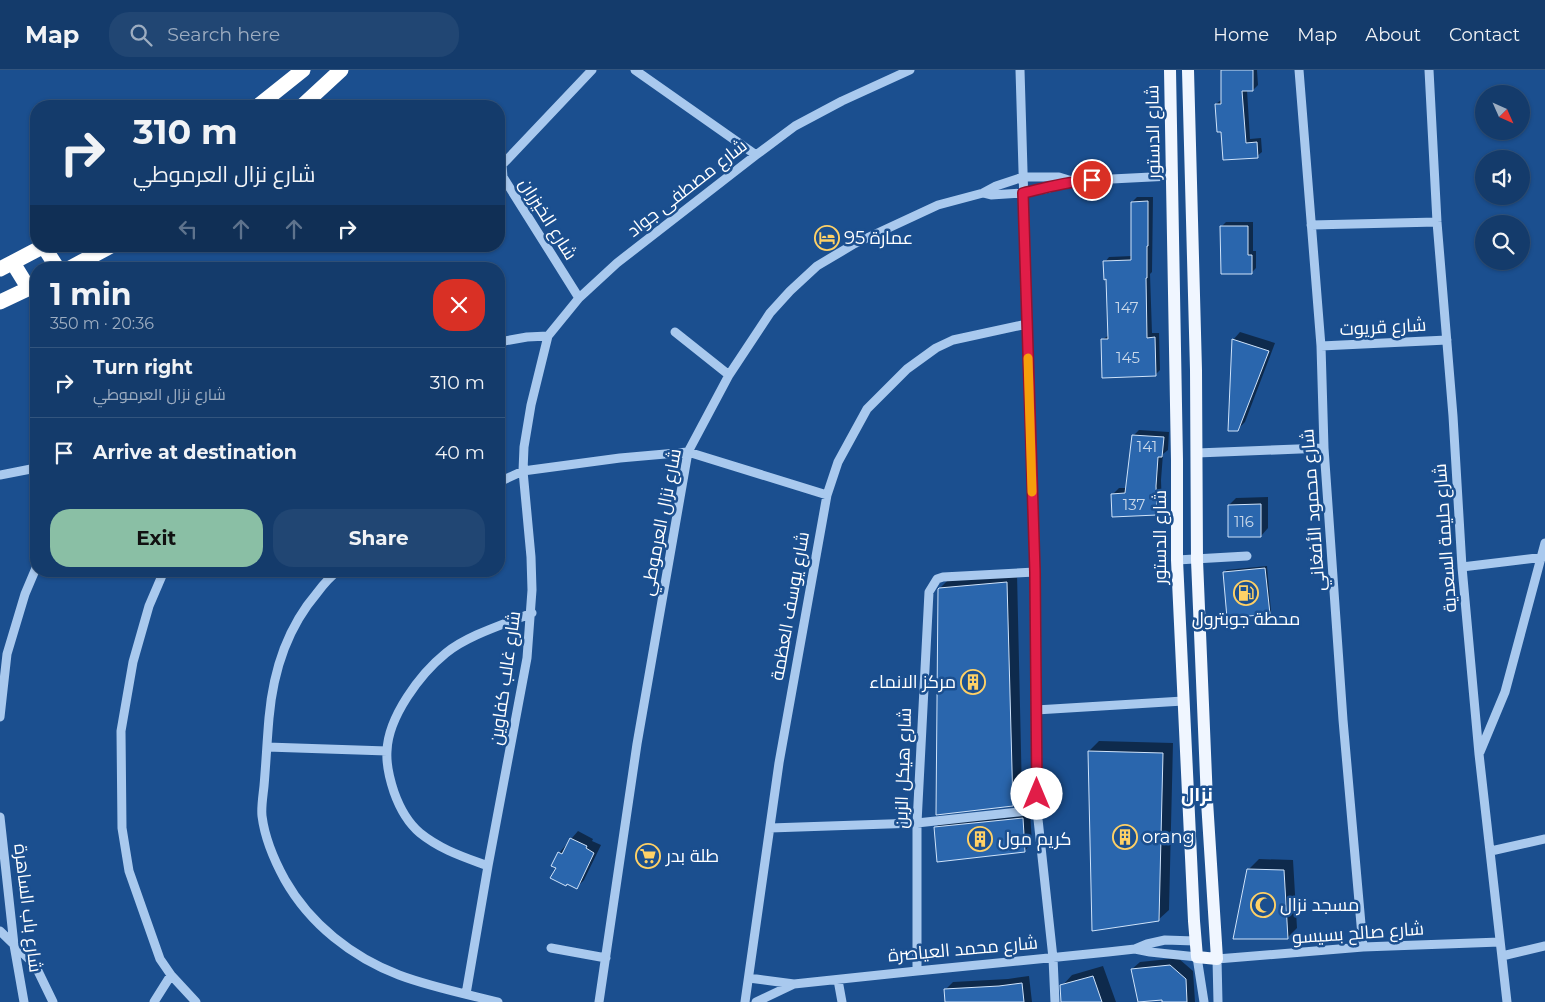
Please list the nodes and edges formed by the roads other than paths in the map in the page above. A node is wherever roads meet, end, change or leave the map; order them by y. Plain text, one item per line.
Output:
1 (303, 70) edge
2 (341, 70) edge
3 (592, 70) edge
4 (635, 70) edge
5 (910, 70) edge
6 (1020, 70) edge
7 (1170, 70) edge
8 (1188, 70) edge
9 (1299, 70) edge
10 (1429, 70) edge
11 (649, 74) edge
12 (266, 100) edge
13 (308, 100) edge
14 (756, 154) junction
15 (505, 162) edge
16 (1171, 176) junction
17 (1023, 177) junction
18 (505, 180) edge
19 (1072, 181) junction
20 (983, 193) junction
21 (1023, 193) junction
22 (1437, 222) junction
23 (1311, 225) junction
24 (33, 252) edge
25 (100, 252) edge
26 (81, 262) edge
27 (7, 266) edge
28 (30, 285) edge
29 (30, 288) edge
30 (579, 298) junction
31 (0, 302) edge
32 (1027, 324) junction
33 (675, 332) dead end
34 (548, 336) junction
35 (1447, 340) junction
36 (505, 341) edge
37 (1321, 346) junction
38 (729, 375) junction
39 (1324, 448) junction
40 (688, 452) junction
41 (1196, 453) junction
42 (30, 469) edge
43 (523, 471) junction
44 (0, 475) edge
45 (505, 479) edge
46 (827, 495) junction
47 (1545, 543) edge
48 (1247, 556) dead end
49 (1543, 558) edge
50 (1177, 560) junction
51 (1197, 560) junction
52 (1462, 567) junction
53 (1035, 572) junction
54 (32, 577) edge
55 (161, 577) edge
56 (330, 577) edge
57 (532, 613) junction
58 (1183, 701) junction
59 (1036, 710) junction
60 (0, 717) edge
61 (267, 747) junction
62 (387, 751) junction
63 (1479, 754) junction
64 (1037, 810) junction
65 (0, 817) edge
66 (917, 823) junction
67 (770, 828) junction
68 (1545, 839) edge
69 (1491, 851) junction
70 (488, 866) junction
71 (0, 932) edge
72 (1195, 941) junction
73 (1500, 942) junction
74 (1216, 943) junction
75 (14, 945) junction
76 (1545, 946) edge
77 (1363, 947) junction
78 (551, 948) dead end
79 (1135, 949) junction
80 (1502, 956) junction
81 (1197, 957) junction
82 (606, 958) junction
83 (1053, 958) junction
84 (1218, 959) junction
85 (916, 970) junction
86 (171, 975) junction
87 (749, 978) junction
88 (838, 980) junction
89 (794, 984) junction
90 (466, 994) junction
91 (24, 1002) edge
92 (53, 1002) edge
93 (154, 1002) edge
94 (196, 1002) edge
95 (498, 1002) edge
96 (599, 1002) edge
97 (745, 1002) edge
98 (756, 1002) edge
99 (842, 1002) edge
100 (1055, 1002) edge
101 (1204, 1002) edge
102 (1218, 1002) edge
103 (1507, 1002) edge

1 - 12 highway
2 - 13 highway
3 - 15 street, شارع الخيزران
4 - 11 street
5 - 14 street, شارع مصطفى جواد
6 - 17 street
7 - 16 main road, شارع الدستور
8 - 41 main road, شارع الدستور
9 - 23 street, شارع محمود الأفغاني
10 - 22 street, شارع حليمة السعدية
11 - 14 street
14 - 30 street, شارع مصطفى جواد
16 - 19 street, شارع نزال العرموطي
16 - 50 main road, شارع الدستور
17 - 19 street, شارع نزال العرموطي
17 - 20 street, شارع نزال العرموطي
17 - 21 street
18 - 30 street, شارع الخيزران
19 - 21 street, شارع نزال العرموطي
20 - 21 street, شارع نزال العرموطي
20 - 38 street, شارع نزال العرموطي
21 - 32 street
22 - 23 street
22 - 35 street, شارع حليمة السعدية
23 - 37 street, شارع محمود الأفغاني
24 - 27 highway
25 - 26 highway
27 - 28 highway
29 - 31 highway
30 - 34 street, شارع مصطفى جواد
32 - 46 street, شارع يوسف العظمة
32 - 53 street
33 - 38 street
34 - 36 street
34 - 43 street, شارع غالب كفاوين
35 - 37 street, شارع قريوت
35 - 52 street, شارع حليمة السعدية
37 - 39 street, شارع محمود الأفغاني
38 - 40 street, شارع نزال العرموطي
39 - 41 street
39 - 77 street, شارع محمود الأفغاني
40 - 43 street
40 - 46 street
40 - 82 street, شارع نزال العرموطي
41 - 51 main road, شارع الدستور
42 - 44 street
43 - 45 street
43 - 57 street, شارع غالب كفاوين
46 - 67 street, شارع يوسف العظمة
47 - 49 street
48 - 51 street
49 - 52 street
49 - 63 street
50 - 51 street
50 - 58 main road, شارع الدستور
51 - 74 main road, شارع الدستور
52 - 63 street, شارع حليمة السعدية
53 - 59 street
53 - 66 street, شارع هيكل الزبن
54 - 60 street
55 - 86 street
56 - 61 street
57 - 62 street
57 - 70 street, شارع غالب كفاوين
58 - 59 street
58 - 72 main road, شارع الدستور
59 - 64 street
61 - 62 street
61 - 90 street
62 - 70 street
63 - 69 street, شارع حليمة السعدية
64 - 66 street
64 - 83 street
65 - 75 street, شارع باب الساهرة
66 - 67 street
66 - 85 street, شارع هيكل الزبن
67 - 87 street, شارع يوسف العظمة
68 - 69 street
69 - 73 street, شارع حليمة السعدية
70 - 90 street, شارع غالب كفاوين
71 - 75 street
72 - 74 main road, شارع محمد العياصرة
72 - 79 street, شارع محمد العياصرة
72 - 81 main road, شارع الدستور
73 - 77 street, شارع صالح بسيسو
73 - 80 street, شارع حليمة السعدية
74 - 84 main road, شارع الدستور
75 - 91 street, شارع باب الساهرة
75 - 92 street
76 - 80 street
77 - 84 street, شارع صالح بسيسو
78 - 82 street
79 - 81 street, شارع محمد العياصرة
79 - 83 street, شارع محمد العياصرة
80 - 103 street, شارع حليمة السعدية
81 - 84 main road, شارع محمد العياصرة
81 - 101 street, شارع الدستور
82 - 96 street, شارع نزال العرموطي
83 - 85 street, شارع محمد العياصرة
83 - 100 street
84 - 102 street, شارع الدستور
85 - 88 street, شارع محمد العياصرة
86 - 93 street
86 - 94 street
87 - 89 street, شارع محمد العياصرة
87 - 97 street, شارع يوسف العظمة
88 - 89 street, شارع محمد العياصرة
88 - 99 street
89 - 98 street, شارع محمد العياصرة
90 - 95 street

